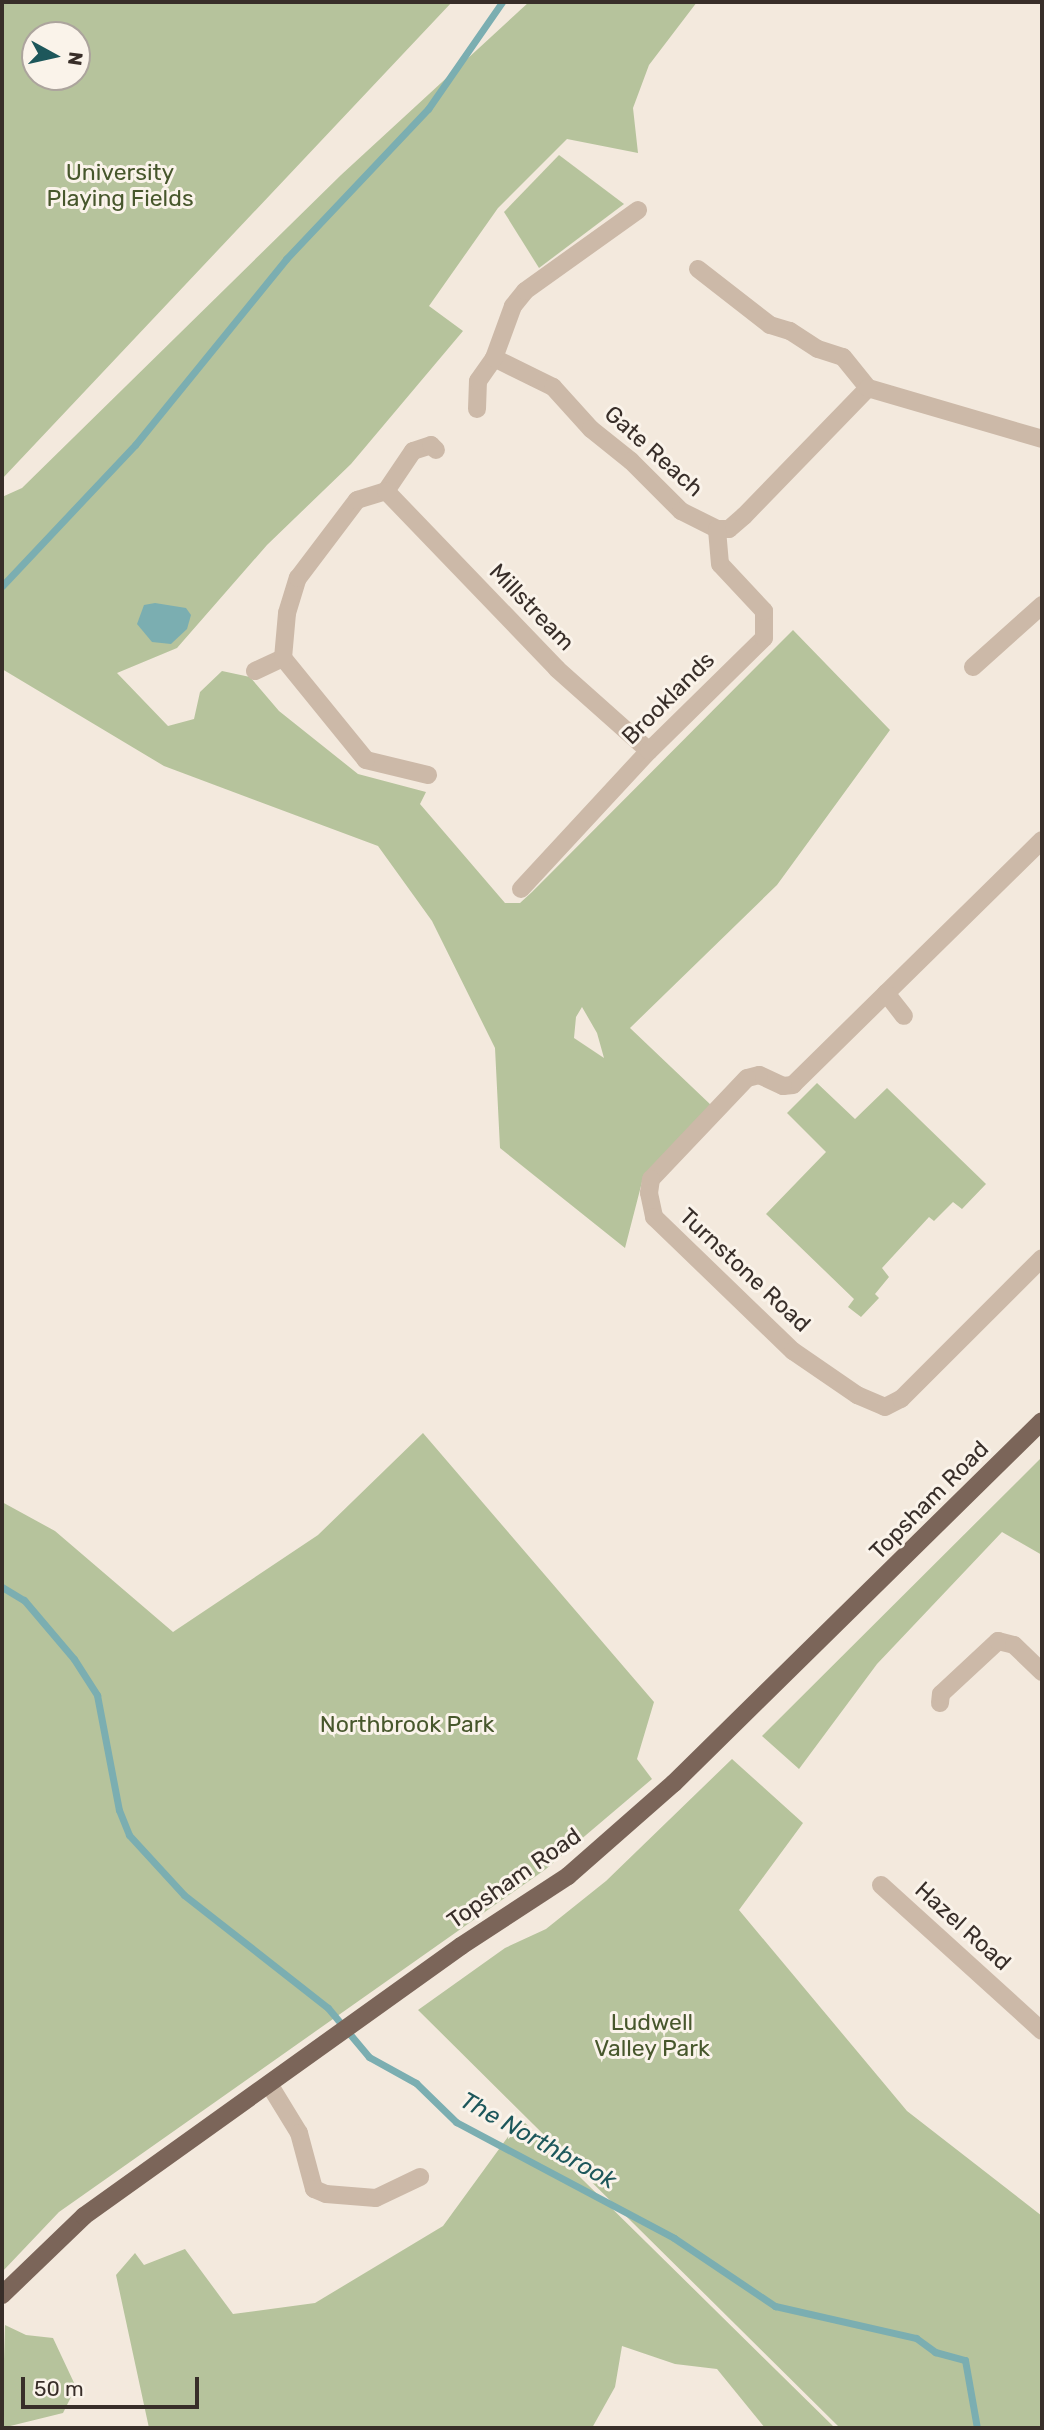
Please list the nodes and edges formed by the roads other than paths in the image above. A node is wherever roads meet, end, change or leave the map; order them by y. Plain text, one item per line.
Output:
1 (638, 210) dead end
2 (698, 269) dead end
3 (494, 358) junction
4 (868, 388) junction
5 (477, 409) dead end
6 (1042, 439) edge
7 (436, 450) dead end
8 (386, 491) junction
9 (717, 529) junction
10 (1042, 605) edge
11 (283, 658) junction
12 (973, 667) dead end
13 (255, 671) dead end
14 (649, 751) junction
15 (428, 775) dead end
16 (1042, 840) edge
17 (521, 889) dead end
18 (886, 993) junction
19 (904, 1016) dead end
20 (1042, 1258) edge
21 (1042, 1421) edge
22 (1042, 1672) edge
23 (940, 1703) dead end
24 (881, 1885) dead end
25 (1042, 2031) edge
26 (270, 2084) junction
27 (420, 2177) dead end
28 (2, 2295) edge

1 - 3 street
2 - 4 street
3 - 5 street
3 - 9 street, Gate Reach
4 - 6 street
4 - 9 street
7 - 8 street
8 - 11 street
8 - 14 street, Millstream
9 - 14 street, Brooklands
10 - 12 street
11 - 13 street
11 - 15 street
14 - 17 street, Brooklands
16 - 18 street, Turnstone Road
18 - 19 street
18 - 20 street, Turnstone Road
21 - 26 main road, Topsham Road
22 - 23 street
24 - 25 street, Hazel Road
26 - 27 street
26 - 28 main road, Topsham Road

